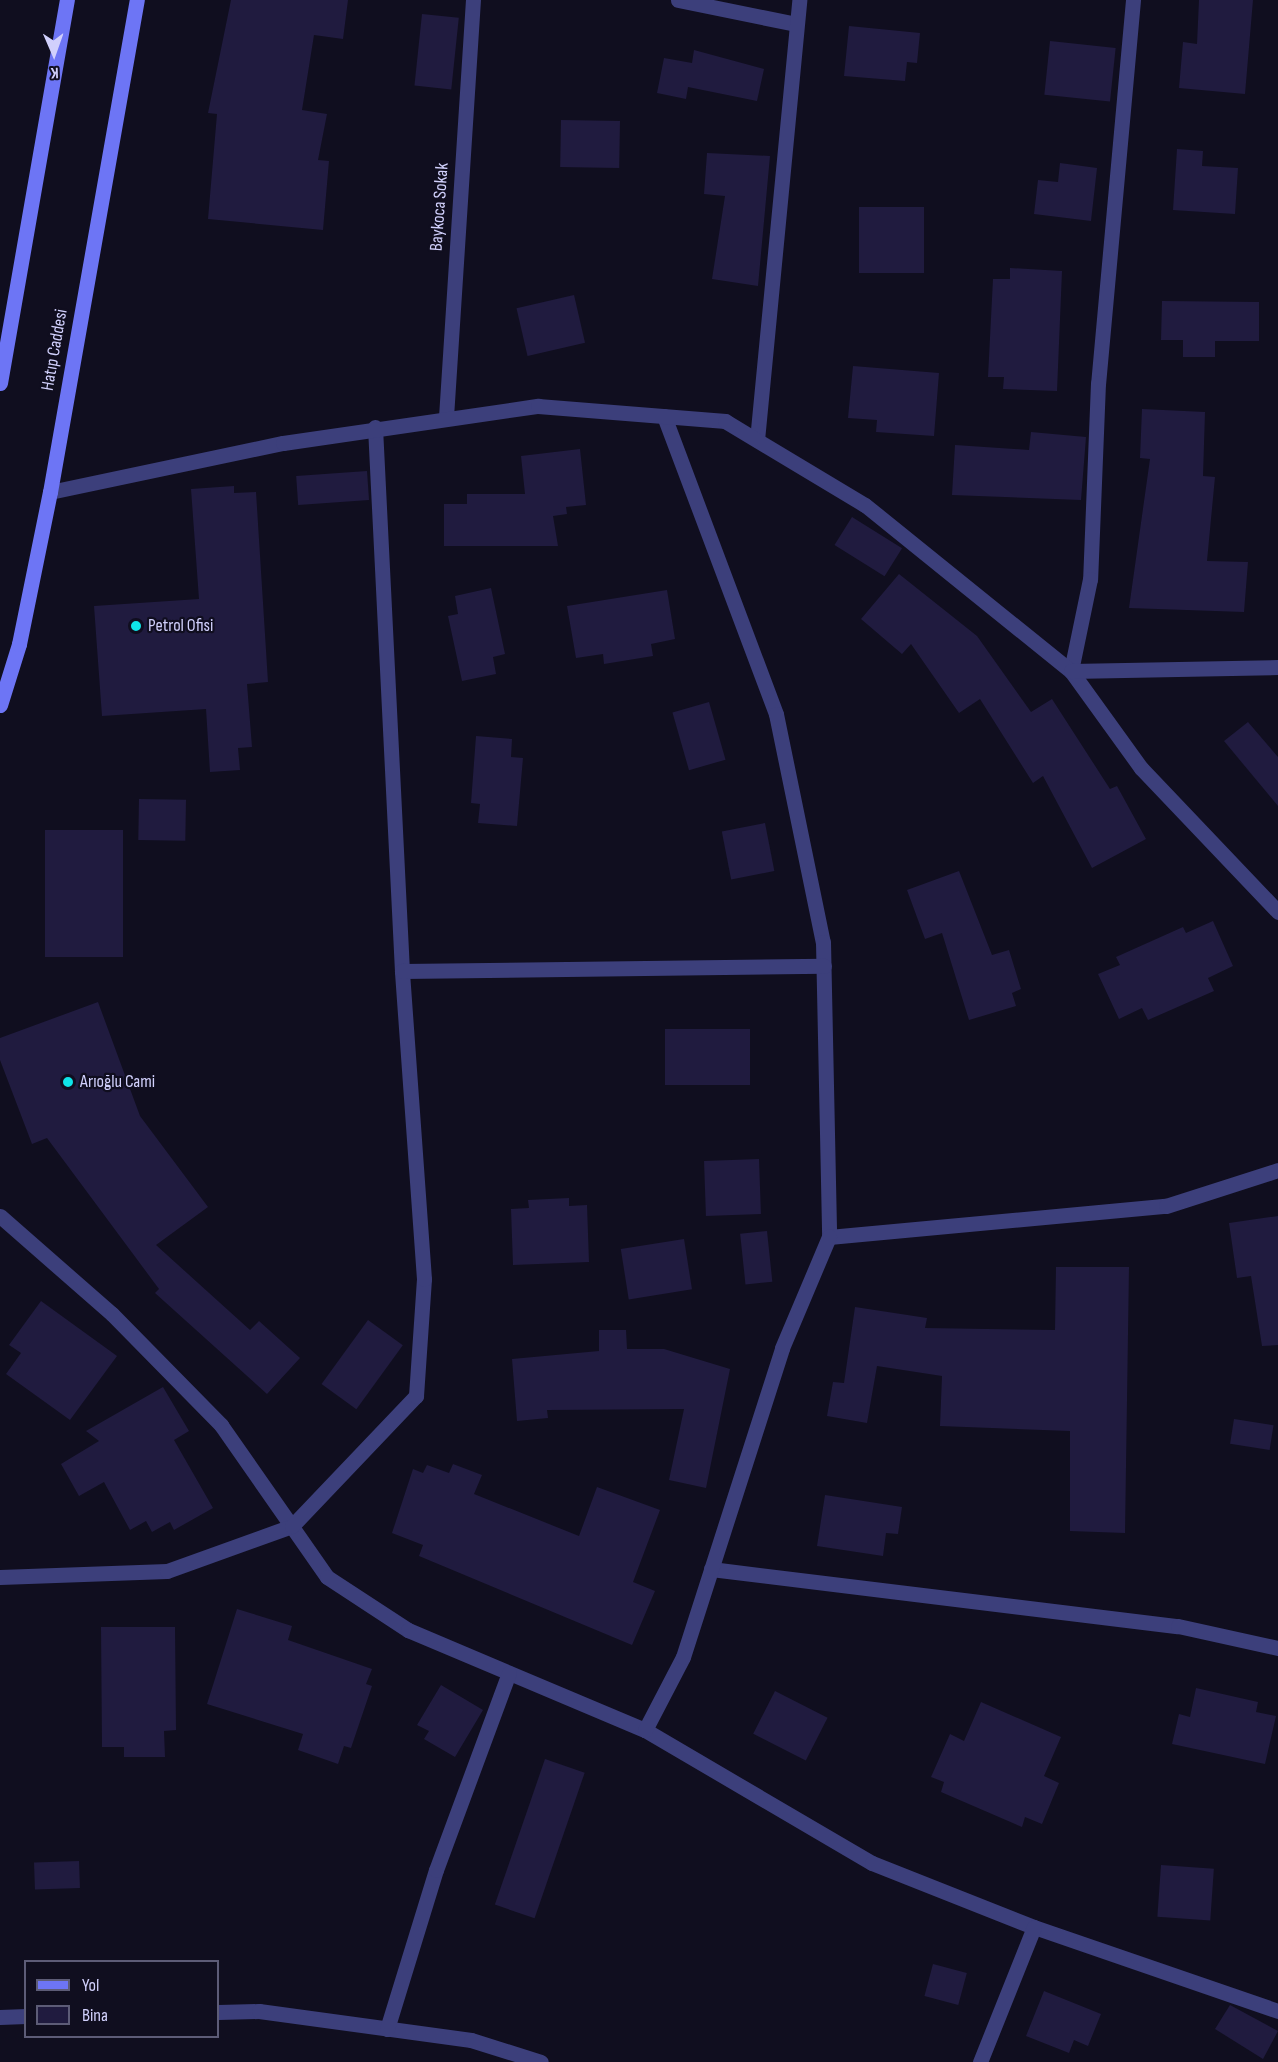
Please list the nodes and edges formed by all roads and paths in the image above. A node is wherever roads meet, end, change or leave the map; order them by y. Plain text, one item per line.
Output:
1 (67, 0) edge
2 (137, 0) edge
3 (473, 0) edge
4 (678, 0) edge
5 (799, 0) edge
6 (1133, 0) edge
7 (796, 24) junction
8 (0, 383) edge
9 (664, 416) junction
10 (446, 417) junction
11 (375, 428) junction
12 (757, 440) junction
13 (50, 492) junction
14 (1278, 667) edge
15 (1071, 671) junction
16 (0, 705) edge
17 (1278, 912) edge
18 (824, 966) junction
19 (402, 971) junction
20 (1278, 1170) edge
21 (0, 1216) edge
22 (829, 1237) junction
23 (292, 1526) junction
24 (711, 1569) junction
25 (0, 1577) edge
26 (1278, 1648) edge
27 (508, 1673) junction
28 (645, 1730) junction
29 (1034, 1927) junction
30 (1278, 2011) edge
31 (219, 2012) edge
32 (24, 2016) edge
33 (0, 2017) edge
34 (387, 2029) junction
35 (541, 2062) edge
36 (980, 2062) edge

1 - 8 main road
2 - 13 main road, Hatıp Caddesi
3 - 10 street, Baykoca Sokak
4 - 7 street
5 - 7 street
6 - 15 street
7 - 12 street
9 - 10 street
9 - 12 street
9 - 18 street
10 - 11 street
11 - 13 street
11 - 19 street
12 - 15 street
13 - 16 main road, Hatıp Caddesi
14 - 15 street
15 - 17 street
18 - 19 street
18 - 22 street
19 - 23 street
20 - 22 street
21 - 23 street
22 - 24 street
23 - 25 street
23 - 27 street
24 - 26 street
24 - 28 street
27 - 28 street
27 - 34 street
28 - 29 street
29 - 30 street
29 - 36 street
31 - 34 street
32 - 33 street
34 - 35 street

